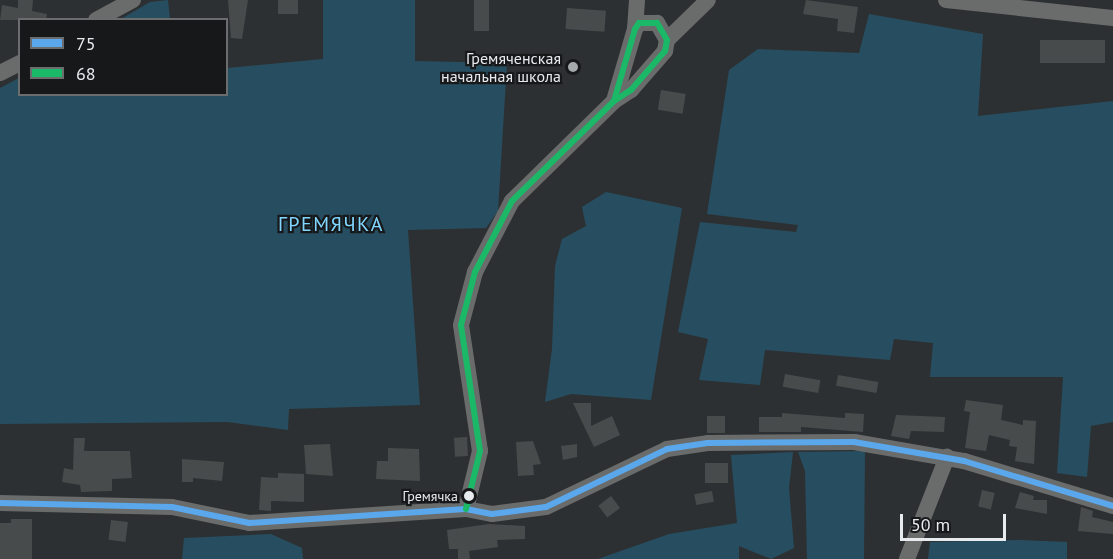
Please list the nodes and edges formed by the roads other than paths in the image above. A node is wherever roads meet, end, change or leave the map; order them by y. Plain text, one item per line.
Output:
1 (134, 0) edge
2 (637, 0) edge
3 (708, 0) edge
4 (946, 0) edge
5 (100, 18) edge
6 (1113, 18) edge
7 (634, 29) junction
8 (667, 40) junction
9 (18, 64) edge
10 (0, 73) edge
11 (614, 101) junction
12 (947, 458) junction
13 (0, 503) edge
14 (1113, 506) edge
15 (466, 509) junction
16 (907, 559) edge

1 - 5 street
2 - 7 street
3 - 8 street
4 - 6 street
7 - 8 street
7 - 11 street
8 - 11 street
9 - 10 street
11 - 15 street
12 - 14 street
12 - 15 street
12 - 16 street
13 - 15 street

